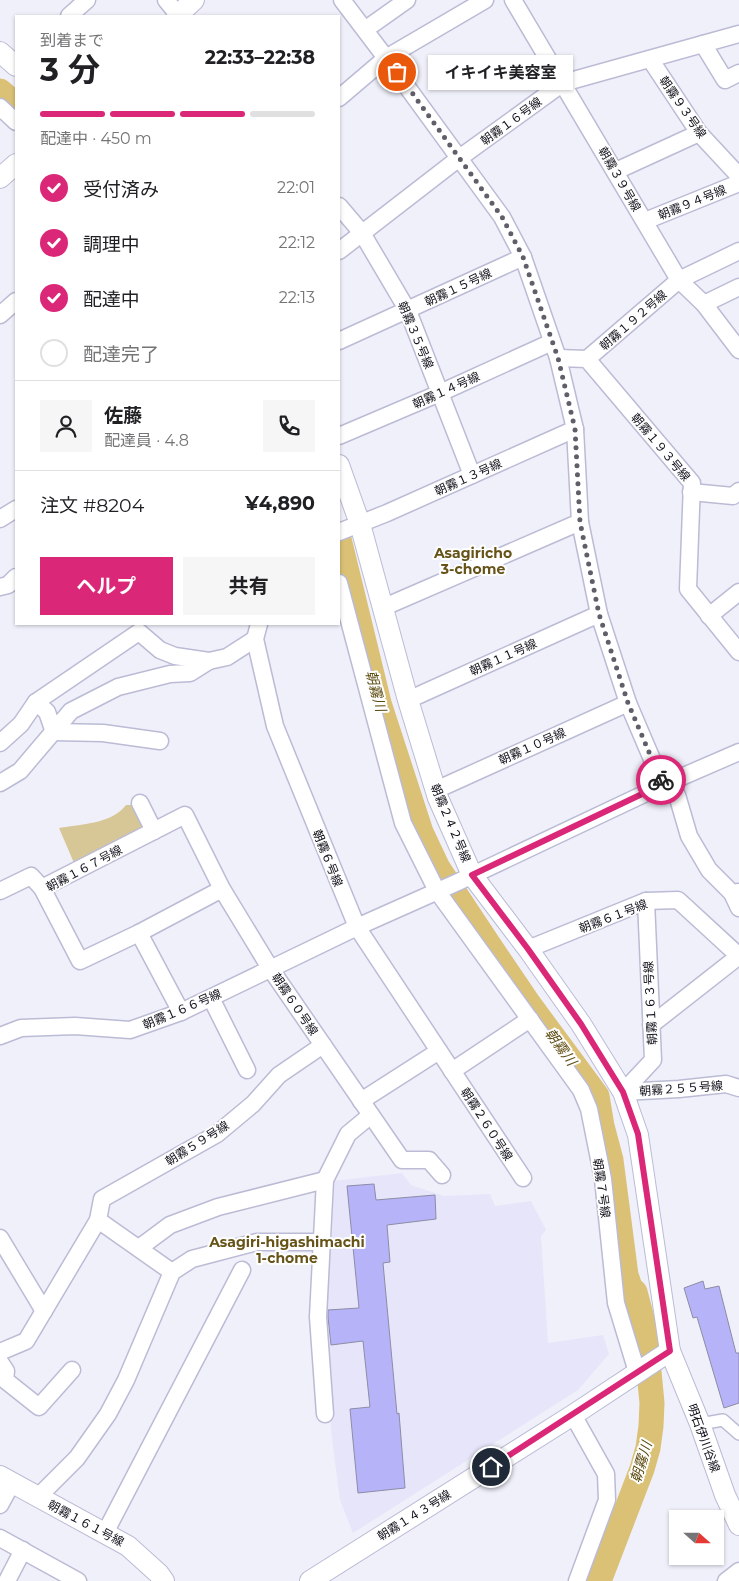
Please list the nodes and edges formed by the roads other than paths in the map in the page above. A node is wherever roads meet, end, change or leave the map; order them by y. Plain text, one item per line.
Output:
1 (87, 0) edge
2 (194, 0) edge
3 (342, 0) edge
4 (407, 0) edge
5 (485, 0) edge
6 (513, 0) edge
7 (175, 12) edge
8 (70, 15) edge
9 (366, 29) junction
10 (739, 34) edge
11 (703, 44) junction
12 (0, 52) edge
13 (386, 58) junction
14 (650, 59) junction
15 (15, 65) edge
16 (739, 73) edge
17 (563, 83) junction
18 (340, 97) edge
19 (0, 107) edge
20 (15, 121) edge
21 (699, 133) junction
22 (458, 159) junction
23 (15, 165) edge
24 (616, 171) junction
25 (739, 176) edge
26 (0, 178) edge
27 (340, 207) edge
28 (645, 221) junction
29 (362, 233) junction
30 (340, 250) edge
31 (739, 251) edge
32 (523, 257) junction
33 (679, 280) junction
34 (739, 287) edge
35 (15, 302) edge
36 (704, 304) junction
37 (408, 311) junction
38 (0, 316) edge
39 (735, 329) edge
40 (340, 341) edge
41 (552, 342) junction
42 (739, 350) edge
43 (558, 358) junction
44 (587, 359) junction
45 (440, 392) junction
46 (575, 429) junction
47 (340, 436) edge
48 (340, 472) edge
49 (472, 475) junction
50 (739, 491) edge
51 (692, 492) junction
52 (15, 510) edge
53 (0, 519) edge
54 (580, 522) junction
55 (348, 528) edge
56 (15, 578) edge
57 (0, 587) edge
58 (340, 587) edge
59 (739, 592) edge
60 (382, 608) junction
61 (599, 614) junction
62 (710, 616) junction
63 (257, 631) edge
64 (739, 652) edge
65 (209, 661) junction
66 (408, 700) junction
67 (36, 702) junction
68 (628, 703) junction
69 (54, 732) junction
70 (160, 741) dead end
71 (0, 743) edge
72 (739, 752) edge
73 (0, 783) edge
74 (663, 784) junction
75 (436, 790) junction
76 (140, 803) dead end
77 (154, 831) junction
78 (465, 878) junction
79 (42, 888) junction
80 (222, 889) junction
81 (439, 890) junction
82 (0, 891) edge
83 (737, 898) edge
84 (646, 901) junction
85 (357, 926) junction
86 (139, 933) junction
87 (528, 949) junction
88 (739, 956) edge
89 (270, 968) junction
90 (211, 998) junction
91 (181, 1012) junction
92 (530, 1019) junction
93 (652, 1025) junction
94 (0, 1036) edge
95 (323, 1045) junction
96 (439, 1052) junction
97 (247, 1070) dead end
98 (452, 1071) junction
99 (739, 1088) edge
100 (623, 1092) junction
101 (361, 1101) junction
102 (371, 1115) junction
103 (442, 1175) dead end
104 (523, 1178) dead end
105 (325, 1180) junction
106 (98, 1220) junction
107 (0, 1238) edge
108 (322, 1242) junction
109 (139, 1248) junction
110 (242, 1270) dead end
111 (172, 1272) junction
112 (44, 1311) junction
113 (670, 1351) junction
114 (0, 1352) edge
115 (0, 1362) edge
116 (72, 1370) dead end
117 (640, 1371) junction
118 (325, 1414) dead end
119 (573, 1415) junction
120 (700, 1424) junction
121 (739, 1434) edge
122 (6, 1479) edge
123 (38, 1497) junction
124 (0, 1505) edge
125 (739, 1525) edge
126 (105, 1533) junction
127 (0, 1538) edge
128 (23, 1550) junction
129 (739, 1571) edge
130 (7, 1581) edge
131 (78, 1581) edge
132 (164, 1581) edge
133 (310, 1581) edge
134 (577, 1581) edge
135 (726, 1581) edge

1 - 8 street
2 - 7 street
3 - 9 street
4 - 9 street
5 - 13 street
6 - 17 street, 朝霧３９号線
9 - 13 street
10 - 11 street, 朝霧１６号線
11 - 14 street, 朝霧１６号線
11 - 16 street
12 - 15 street
13 - 18 street
13 - 22 street
14 - 17 street, 朝霧１６号線
14 - 21 street, 朝霧９３号線
17 - 22 street, 朝霧１６号線
17 - 24 street, 朝霧３９号線
19 - 20 street
21 - 24 street
21 - 25 street, 朝霧９３号線
22 - 29 street, 朝霧１６号線
22 - 32 street
23 - 26 street
24 - 28 street, 朝霧３９号線
25 - 28 street, 朝霧９４号線
27 - 29 street, 朝霧３５号線
28 - 33 street, 朝霧３９号線
29 - 30 street, 朝霧１６号線
29 - 37 street, 朝霧３５号線
31 - 33 street, 朝霧１９２号線
32 - 37 street, 朝霧１５号線
32 - 41 street
33 - 36 street, 朝霧３９号線
33 - 44 street, 朝霧１９２号線
34 - 36 street
35 - 38 street
36 - 39 street, 朝霧３９号線
37 - 40 street, 朝霧１５号線
37 - 45 street, 朝霧３５号線
39 - 42 street, 朝霧３９号線
41 - 43 street
41 - 45 street, 朝霧１４号線
43 - 44 street
43 - 46 street
44 - 51 street, 朝霧１９３号線
45 - 47 street, 朝霧１４号線
45 - 49 street, 朝霧３５号線
46 - 49 street, 朝霧１３号線
46 - 54 street
48 - 55 street, 朝霧２４２号線
49 - 55 street, 朝霧１３号線
50 - 51 street
51 - 62 street, 朝霧１９３号線
52 - 53 street
54 - 60 street
54 - 61 street
55 - 60 street, 朝霧２４２号線
56 - 57 street
58 - 81 street, 朝霧７号線
59 - 62 street
60 - 66 street, 朝霧２４２号線
61 - 66 street, 朝霧１１号線
61 - 68 street
62 - 64 street, 朝霧１９３号線
63 - 65 street
63 - 85 street, 朝霧６号線
65 - 67 street
65 - 69 street
66 - 75 street, 朝霧２４２号線
67 - 69 street
67 - 71 street
68 - 74 street
68 - 75 street, 朝霧１０号線
69 - 70 street
69 - 73 street
72 - 74 street, 朝霧６０号線
74 - 78 street, 朝霧６０号線
74 - 83 street
75 - 78 street, 朝霧２４２号線
76 - 77 street
77 - 79 street, 朝霧１６７号線
77 - 80 street, 朝霧１６７号線
78 - 81 street, 朝霧６０号線
78 - 87 street, 朝霧２４２号線
79 - 82 street
79 - 86 street, 朝霧１６７号線
80 - 86 street, 朝霧１６７号線
80 - 89 street, 朝霧１６７号線
81 - 85 street, 朝霧６０号線
81 - 92 street, 朝霧７号線
84 - 87 street, 朝霧６１号線
84 - 88 street, 朝霧６１号線
84 - 93 street, 朝霧１６３号線
85 - 89 street, 朝霧６０号線
85 - 96 street, 朝霧６号線
86 - 91 street
87 - 100 street, 朝霧２４２号線
88 - 93 street
89 - 90 street, 朝霧１６６号線
89 - 95 street, 朝霧６０号線
90 - 91 street, 朝霧１６６号線
90 - 97 street
91 - 94 street, 朝霧１６６号線
92 - 98 street
92 - 117 street, 朝霧７号線
93 - 100 street, 朝霧１６３号線
95 - 101 street, 朝霧６０号線
95 - 106 street, 朝霧５９号線
96 - 98 street, 朝霧６号線
96 - 101 street
98 - 104 street, 朝霧２６０号線
99 - 100 street, 朝霧２５５号線
100 - 113 street, 朝霧２４２号線
101 - 102 street, 朝霧６０号線
102 - 103 street, 朝霧６０号線
102 - 105 street
105 - 108 street
105 - 109 street
106 - 109 street
106 - 112 street, 朝霧５９号線
107 - 112 street
108 - 111 street
108 - 118 street
109 - 111 street
110 - 126 street
111 - 123 street
112 - 114 street, 朝霧５９号線
113 - 117 street, 朝霧１４３号線
113 - 120 street, 明石伊川谷線
115 - 116 street
117 - 119 street, 朝霧１４３号線
119 - 133 street, 朝霧１４３号線
119 - 134 street
120 - 121 street
120 - 125 street, 明石伊川谷線
122 - 123 street, 朝霧１６１号線
122 - 124 street
123 - 126 street, 朝霧１６１号線
126 - 132 street, 朝霧１６１号線
127 - 128 street
128 - 130 street
128 - 131 street
129 - 135 street

